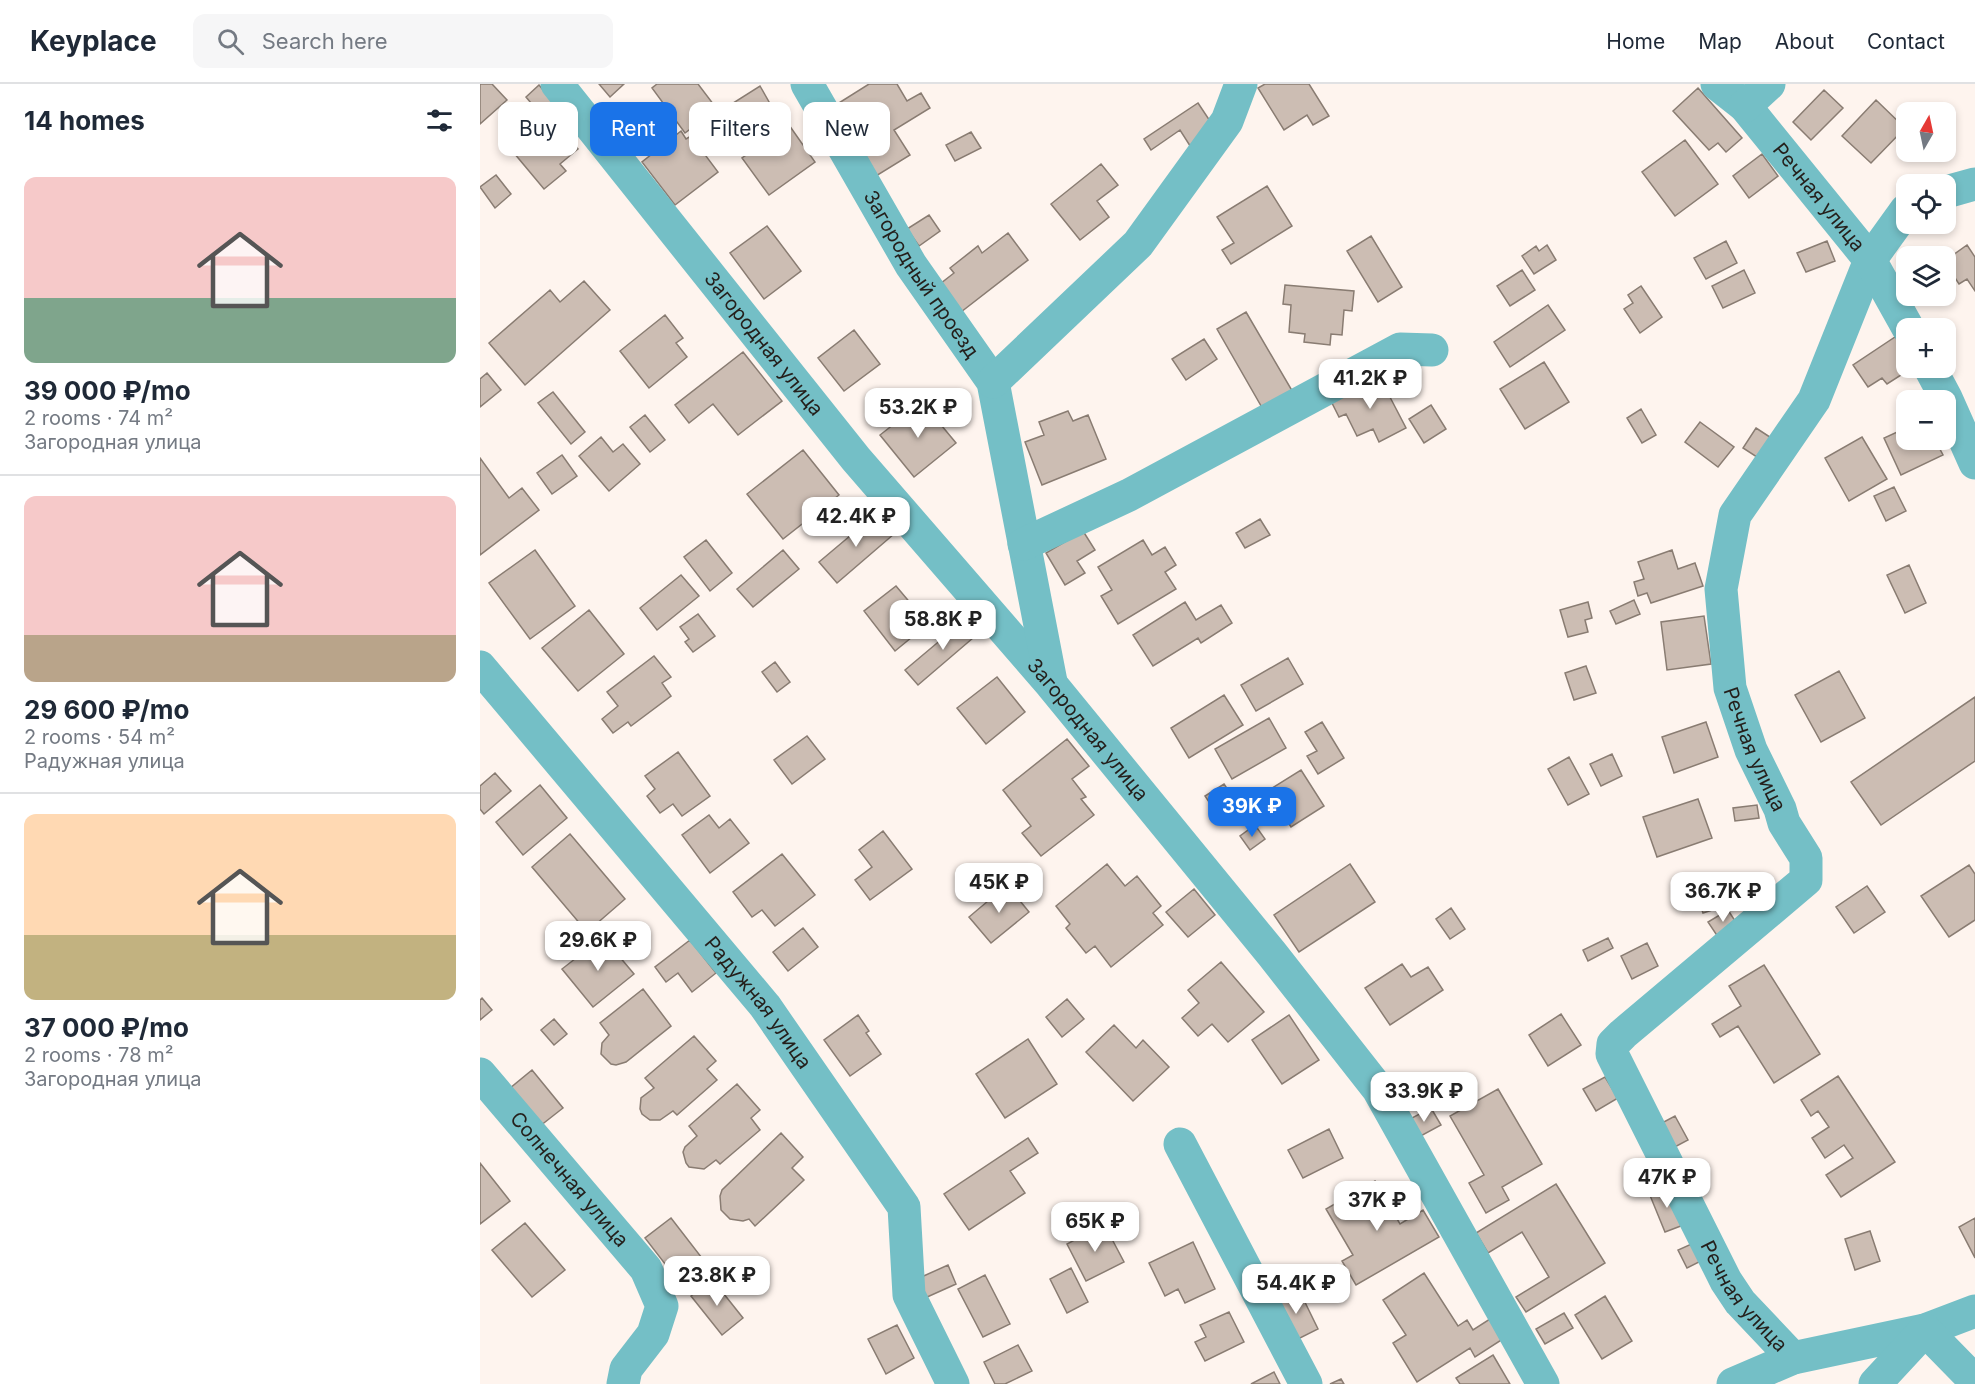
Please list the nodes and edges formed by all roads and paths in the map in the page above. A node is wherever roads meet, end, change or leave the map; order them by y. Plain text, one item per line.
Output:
1 (557, 84) edge
2 (807, 84) edge
3 (1241, 84) edge
4 (1717, 84) edge
5 (1769, 84) edge
6 (1745, 106) junction
7 (1975, 184) edge
8 (1956, 189) edge
9 (1896, 224) edge
10 (1870, 260) junction
11 (1902, 318) edge
12 (1432, 350) dead end
13 (1935, 378) edge
14 (993, 382) junction
15 (1975, 463) edge
16 (1024, 544) junction
17 (480, 667) edge
18 (1051, 684) junction
19 (480, 1074) edge
20 (1180, 1144) dead end
21 (1975, 1311) edge
22 (1925, 1330) junction
23 (1793, 1358) junction
24 (1975, 1381) edge
25 (623, 1384) edge
26 (953, 1384) edge
27 (1306, 1384) edge
28 (1542, 1384) edge
29 (1733, 1384) edge
30 (1875, 1384) edge

1 - 18 street, Загородная улица
2 - 14 street, Загородный проезд
3 - 14 street
4 - 6 street, Речная улица
5 - 6 street
6 - 10 street, Речная улица
7 - 8 street
9 - 10 street
10 - 11 street
10 - 23 street, Речная улица
12 - 16 street
13 - 15 street
14 - 16 street, Загородный проезд
16 - 18 street, Загородный проезд
17 - 26 street, Радужная улица
18 - 28 street, Загородная улица
19 - 25 street, Солнечная улица
20 - 27 street
21 - 22 street
22 - 23 street
22 - 24 street
22 - 30 street
23 - 29 street

